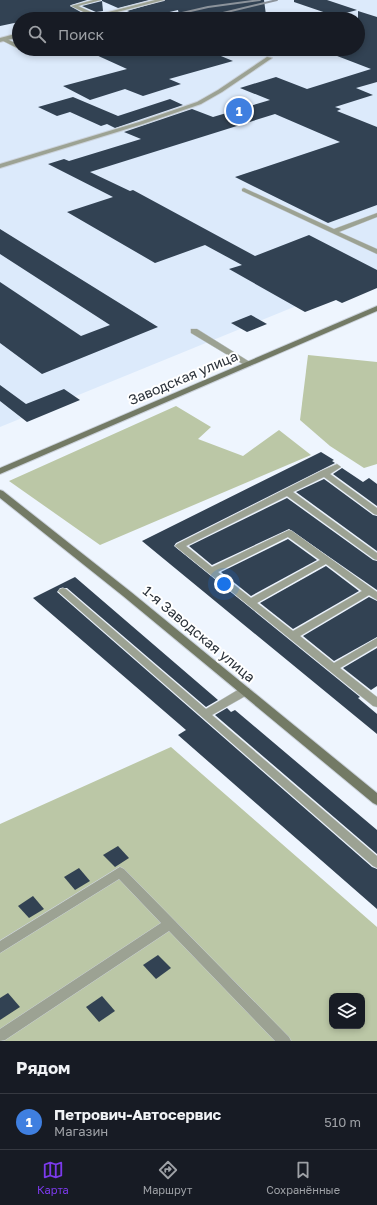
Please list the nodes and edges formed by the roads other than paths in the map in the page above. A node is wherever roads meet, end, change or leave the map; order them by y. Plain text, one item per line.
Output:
1 (99, 0) edge
2 (161, 0) edge
3 (87, 12) edge
4 (112, 12) edge
5 (12, 37) edge
6 (1, 39) edge
7 (12, 44) edge
8 (269, 58) dead end
9 (0, 166) edge
10 (244, 190) dead end
11 (377, 215) edge
12 (333, 232) junction
13 (377, 252) edge
14 (377, 308) edge
15 (194, 331) dead end
16 (249, 364) junction
17 (337, 467) dead end
18 (0, 471) edge
19 (324, 473) junction
20 (287, 492) junction
21 (0, 493) edge
22 (377, 512) edge
23 (377, 557) edge
24 (327, 560) junction
25 (212, 571) junction
26 (62, 591) dead end
27 (373, 594) edge
28 (251, 602) junction
29 (294, 636) junction
30 (377, 641) edge
31 (333, 668) junction
32 (245, 691) junction
33 (375, 699) edge
34 (205, 714) junction
35 (377, 800) edge
36 (377, 863) edge
37 (169, 924) junction
38 (0, 948) edge
39 (0, 1036) edge
40 (284, 1041) edge

1 - 3 lane
2 - 4 street
5 - 6 street
6 - 7 lane
8 - 9 street
10 - 12 lane
11 - 12 lane
12 - 13 lane
14 - 16 main road, Заводская улица
15 - 16 lane
16 - 18 main road, Заводская улица
17 - 19 lane
19 - 20 lane
19 - 22 lane
20 - 23 lane
20 - 25 lane
21 - 32 main road, 1-я Заводская улица
24 - 25 lane
24 - 27 lane
24 - 28 lane
25 - 28 lane
26 - 34 lane
27 - 29 lane
28 - 29 lane
29 - 31 lane
30 - 31 lane
31 - 33 lane
32 - 34 lane
32 - 35 main road, 1-я Заводская улица
34 - 36 lane
37 - 38 lane
37 - 39 lane
37 - 40 lane

